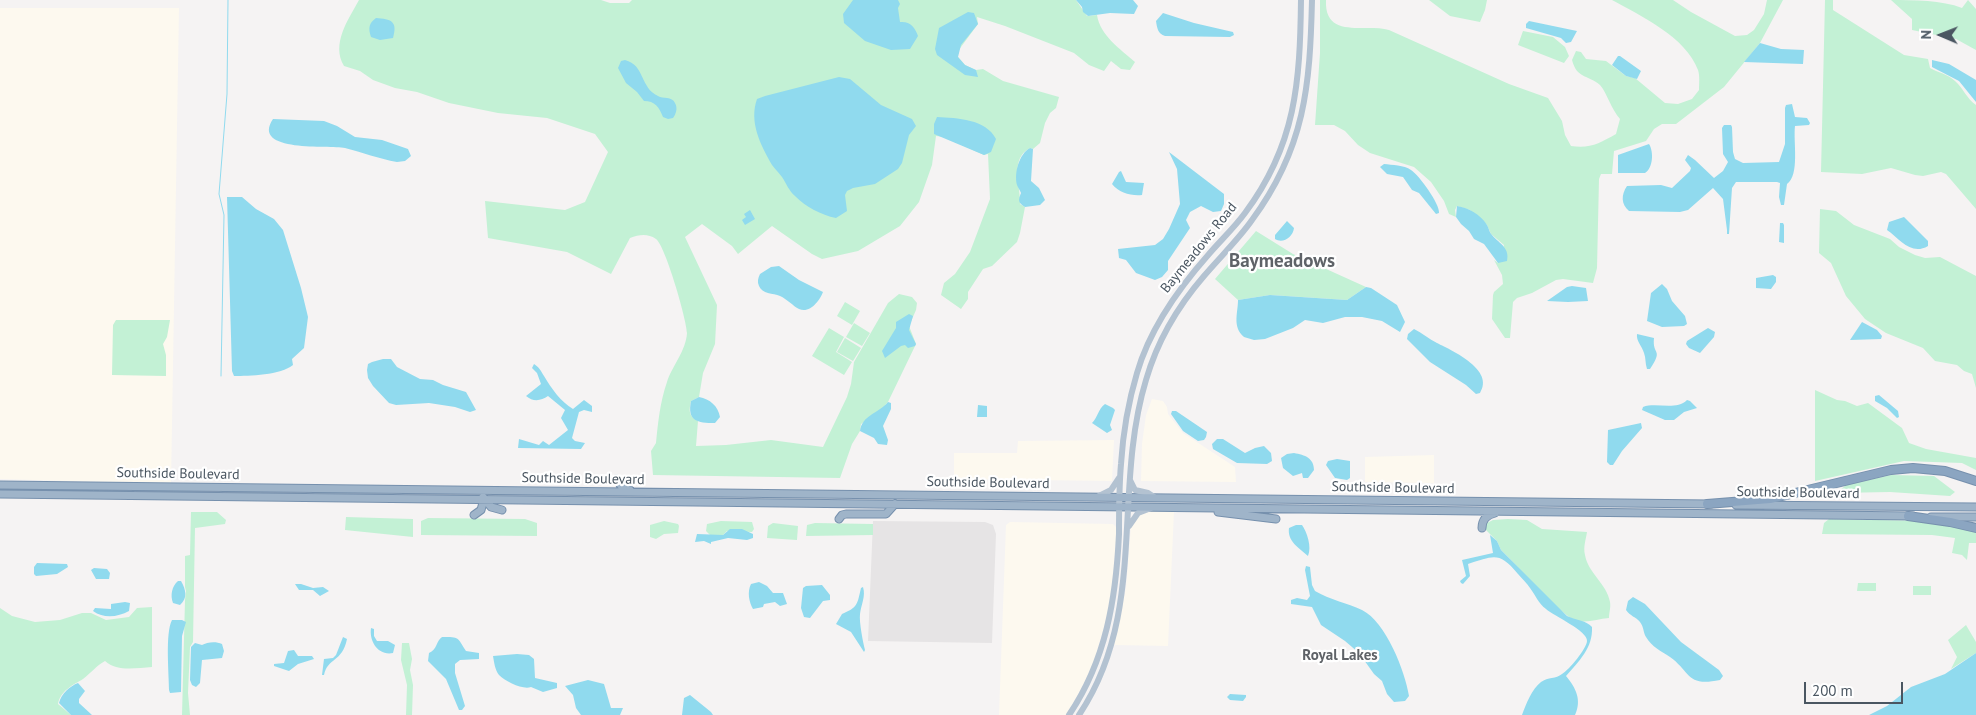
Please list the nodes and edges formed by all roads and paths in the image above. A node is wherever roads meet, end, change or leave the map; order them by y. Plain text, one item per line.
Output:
1 (1301, 0) edge
2 (1312, 0) edge
3 (1120, 477) junction
4 (616, 479) dead end
5 (1129, 479) junction
6 (1976, 481) edge
7 (0, 485) edge
8 (175, 486) junction
9 (478, 491) junction
10 (616, 492) junction
11 (640, 492) junction
12 (0, 494) edge
13 (174, 496) junction
14 (1100, 496) junction
15 (1120, 497) junction
16 (1129, 497) junction
17 (1154, 497) junction
18 (484, 500) junction
19 (598, 501) junction
20 (895, 504) junction
21 (1707, 504) junction
22 (1119, 507) junction
23 (1128, 507) junction
24 (1910, 507) junction
25 (1151, 508) junction
26 (1178, 508) junction
27 (1976, 508) edge
28 (502, 510) dead end
29 (1498, 512) junction
30 (474, 515) dead end
31 (1819, 516) junction
32 (1908, 516) junction
33 (1976, 517) edge
34 (839, 519) dead end
35 (1276, 519) dead end
36 (1482, 528) dead end
37 (1976, 528) edge
38 (1127, 529) junction
39 (1069, 715) edge
40 (1080, 715) edge

1 - 3 main road, Baymeadows Road
2 - 5 main road, Baymeadows Road
3 - 14 main road
3 - 15 main road, Baymeadows Road
4 - 11 highway
5 - 16 main road, Baymeadows Road
5 - 17 main road
6 - 21 highway
7 - 8 highway, Southside Boulevard
8 - 9 highway, Southside Boulevard
8 - 13 highway
9 - 10 highway, Southside Boulevard
9 - 18 highway
10 - 11 highway, Southside Boulevard
10 - 19 highway
11 - 14 highway, Southside Boulevard
12 - 13 highway, Southside Boulevard
13 - 18 highway, Southside Boulevard
14 - 15 highway, Southside Boulevard
15 - 16 highway, Southside Boulevard
15 - 22 main road, Baymeadows Road
16 - 17 highway, Southside Boulevard
16 - 23 main road, Baymeadows Road
17 - 21 highway, Southside Boulevard
18 - 19 highway, Southside Boulevard
18 - 28 highway
18 - 30 highway
19 - 20 highway, Southside Boulevard
20 - 22 highway, Southside Boulevard
20 - 34 highway
21 - 24 highway, Southside Boulevard
22 - 23 highway, Southside Boulevard
22 - 39 main road, Baymeadows Road
23 - 25 highway, Southside Boulevard
23 - 38 main road, Baymeadows Road
24 - 27 highway, Southside Boulevard
24 - 31 highway
25 - 26 highway, Southside Boulevard
25 - 38 main road
26 - 29 highway, Southside Boulevard
26 - 35 highway
29 - 31 highway, Southside Boulevard
29 - 36 highway
31 - 32 highway, Southside Boulevard
32 - 33 highway, Southside Boulevard
32 - 37 highway
38 - 40 main road, Baymeadows Road

